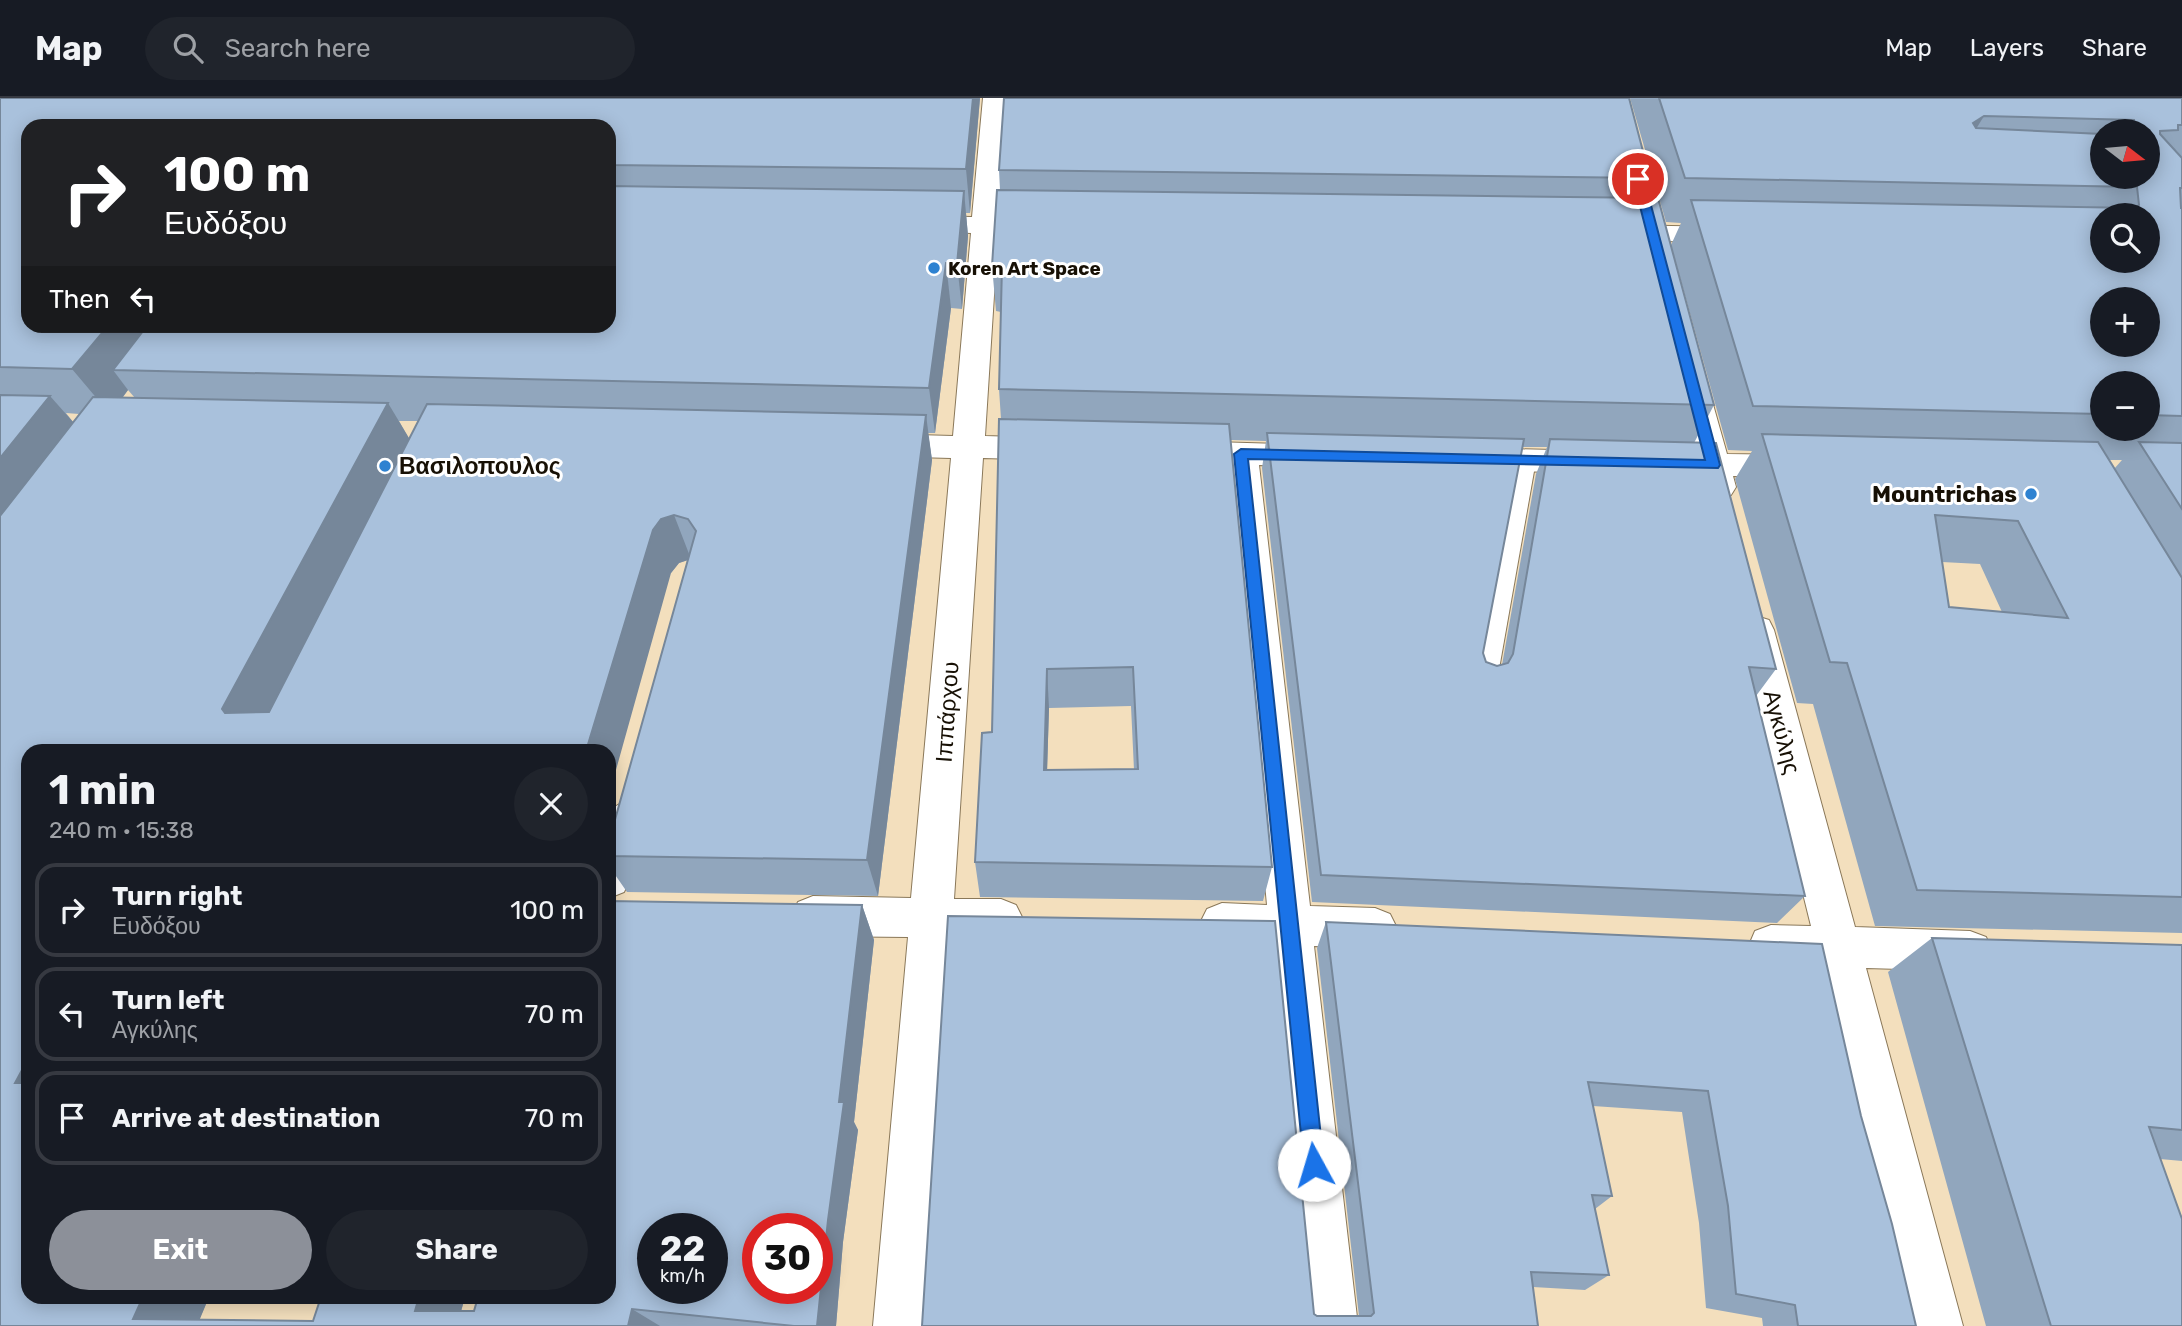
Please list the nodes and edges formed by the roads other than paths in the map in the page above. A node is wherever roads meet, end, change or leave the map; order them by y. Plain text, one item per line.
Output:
1 (995, 98) edge
2 (1642, 193) edge
3 (887, 224) edge
4 (985, 225) junction
5 (1068, 226) edge
6 (1583, 232) edge
7 (1652, 233) junction
8 (1761, 235) edge
9 (1662, 272) edge
10 (1682, 349) edge
11 (856, 445) edge
12 (967, 447) junction
13 (1077, 450) edge
14 (1145, 452) edge
15 (1241, 454) junction
16 (1349, 456) edge
17 (1431, 458) edge
18 (1526, 460) junction
19 (1713, 465) junction
20 (1823, 467) edge
21 (1727, 518) edge
22 (1748, 599) edge
23 (1484, 686) edge
24 (634, 786) edge
25 (616, 890) edge
26 (777, 916) edge
27 (930, 918) junction
28 (1041, 920) edge
29 (1178, 922) edge
30 (1288, 924) junction
31 (1412, 929) edge
32 (1728, 943) edge
33 (1838, 948) junction
34 (2003, 952) edge
35 (899, 1326) edge
36 (1332, 1326) edge
37 (1937, 1326) edge

1 - 4 street, Ιππάρχου
2 - 7 street
3 - 4 street
4 - 5 street
4 - 12 street, Ιππάρχου
6 - 7 street
7 - 8 street
7 - 9 street
10 - 19 street
11 - 12 street
12 - 13 street
12 - 27 street, Ιππάρχου
14 - 15 street
15 - 16 street
15 - 30 street
17 - 18 street
18 - 19 street
18 - 23 lane
19 - 20 street
19 - 21 street
22 - 33 street, Αγκύλης
24 - 25 street
26 - 27 street
27 - 28 street
27 - 35 street, Ιππάρχου
29 - 30 street
30 - 31 street
30 - 36 street
32 - 33 street
33 - 34 street
33 - 37 street, Αγκύλης

